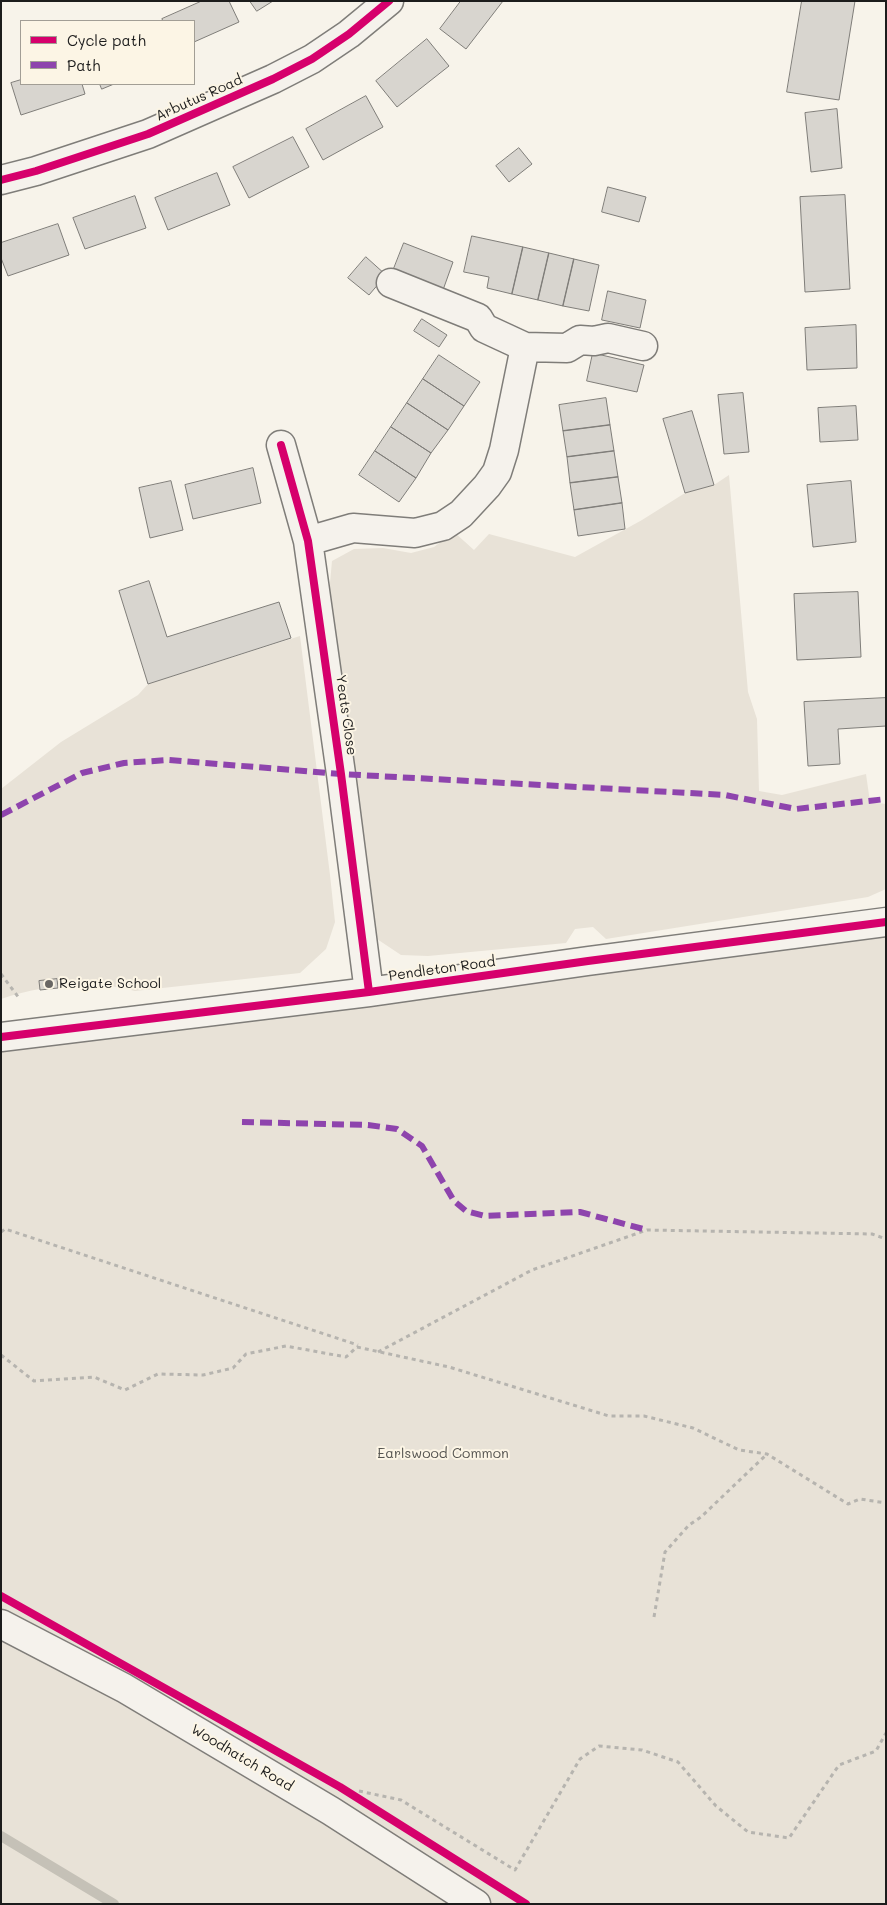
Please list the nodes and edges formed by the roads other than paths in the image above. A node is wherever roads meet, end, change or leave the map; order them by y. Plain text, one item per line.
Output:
1 (389, 1) edge
2 (1, 180) edge
3 (391, 282) dead end
4 (643, 346) dead end
5 (525, 347) junction
6 (281, 445) dead end
7 (308, 541) junction
8 (886, 922) edge
9 (369, 992) junction
10 (1, 1036) edge
11 (1, 1624) edge
12 (476, 1904) edge

1 - 2 street, Arbutus Road
3 - 5 street
4 - 5 street
5 - 7 street
6 - 7 street, Yeats Close
7 - 9 street, Yeats Close
8 - 9 street, Pendleton Road
9 - 10 street, Pendleton Road
11 - 12 street, Woodhatch Road

